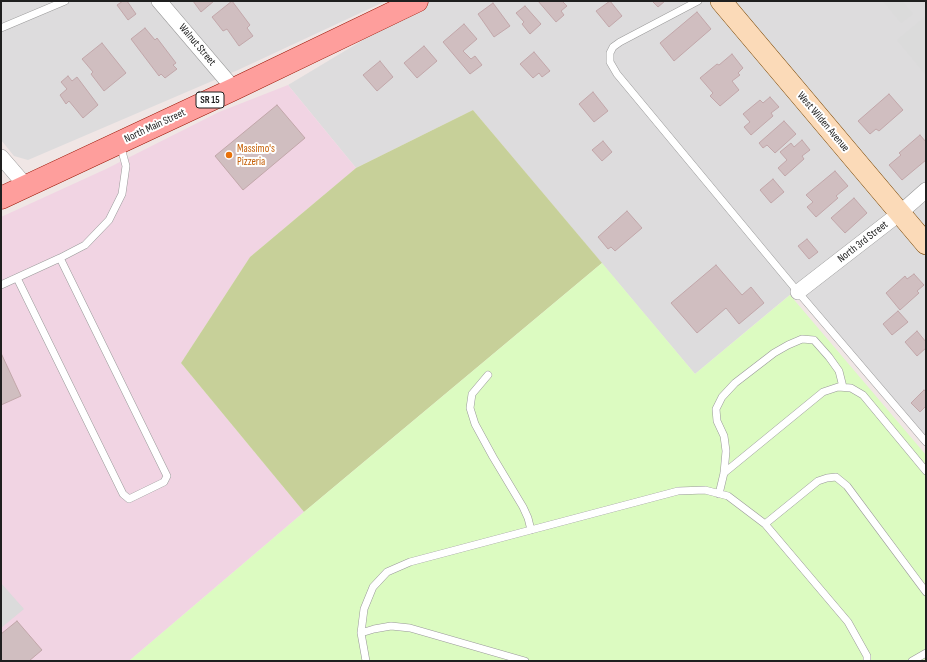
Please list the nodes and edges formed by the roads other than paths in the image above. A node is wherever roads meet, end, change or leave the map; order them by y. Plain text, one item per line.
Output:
1 (65, 1) edge
2 (159, 1) edge
3 (417, 1) edge
4 (698, 1) edge
5 (721, 1) edge
6 (1, 28) edge
7 (234, 89) junction
8 (120, 142) junction
9 (1, 157) edge
10 (26, 186) junction
11 (926, 190) edge
12 (1, 198) edge
13 (900, 213) junction
14 (926, 244) edge
15 (60, 258) junction
16 (17, 278) junction
17 (1, 285) edge
18 (798, 292) junction
19 (488, 375) dead end
20 (843, 387) junction
21 (926, 442) edge
22 (926, 470) edge
23 (724, 473) junction
24 (719, 494) junction
25 (765, 524) junction
26 (531, 530) junction
27 (926, 592) edge
28 (361, 633) junction
29 (926, 653) edge
30 (366, 661) edge
31 (525, 661) edge
32 (867, 661) edge
33 (912, 661) edge

1 - 6 lane
2 - 7 street, Walnut Street
3 - 7 main road, North Main Street / SR 15
4 - 18 lane
5 - 13 street, West Wilden Avenue
7 - 8 main road, North Main Street / SR 15
8 - 10 main road, North Main Street / SR 15
8 - 15 lane
9 - 10 street
10 - 12 main road, North Main Street / SR 15
11 - 13 street, North 3rd Street
13 - 14 street, West Wilden Avenue
13 - 18 street, North 3rd Street
15 - 16 lane
15 - 16 lane
16 - 17 lane
18 - 21 lane
19 - 26 lane
20 - 22 lane
20 - 23 lane
20 - 23 lane
23 - 24 lane
24 - 25 lane
24 - 26 lane
25 - 27 lane
25 - 32 lane
26 - 28 lane
28 - 30 lane
28 - 31 lane
29 - 33 lane

